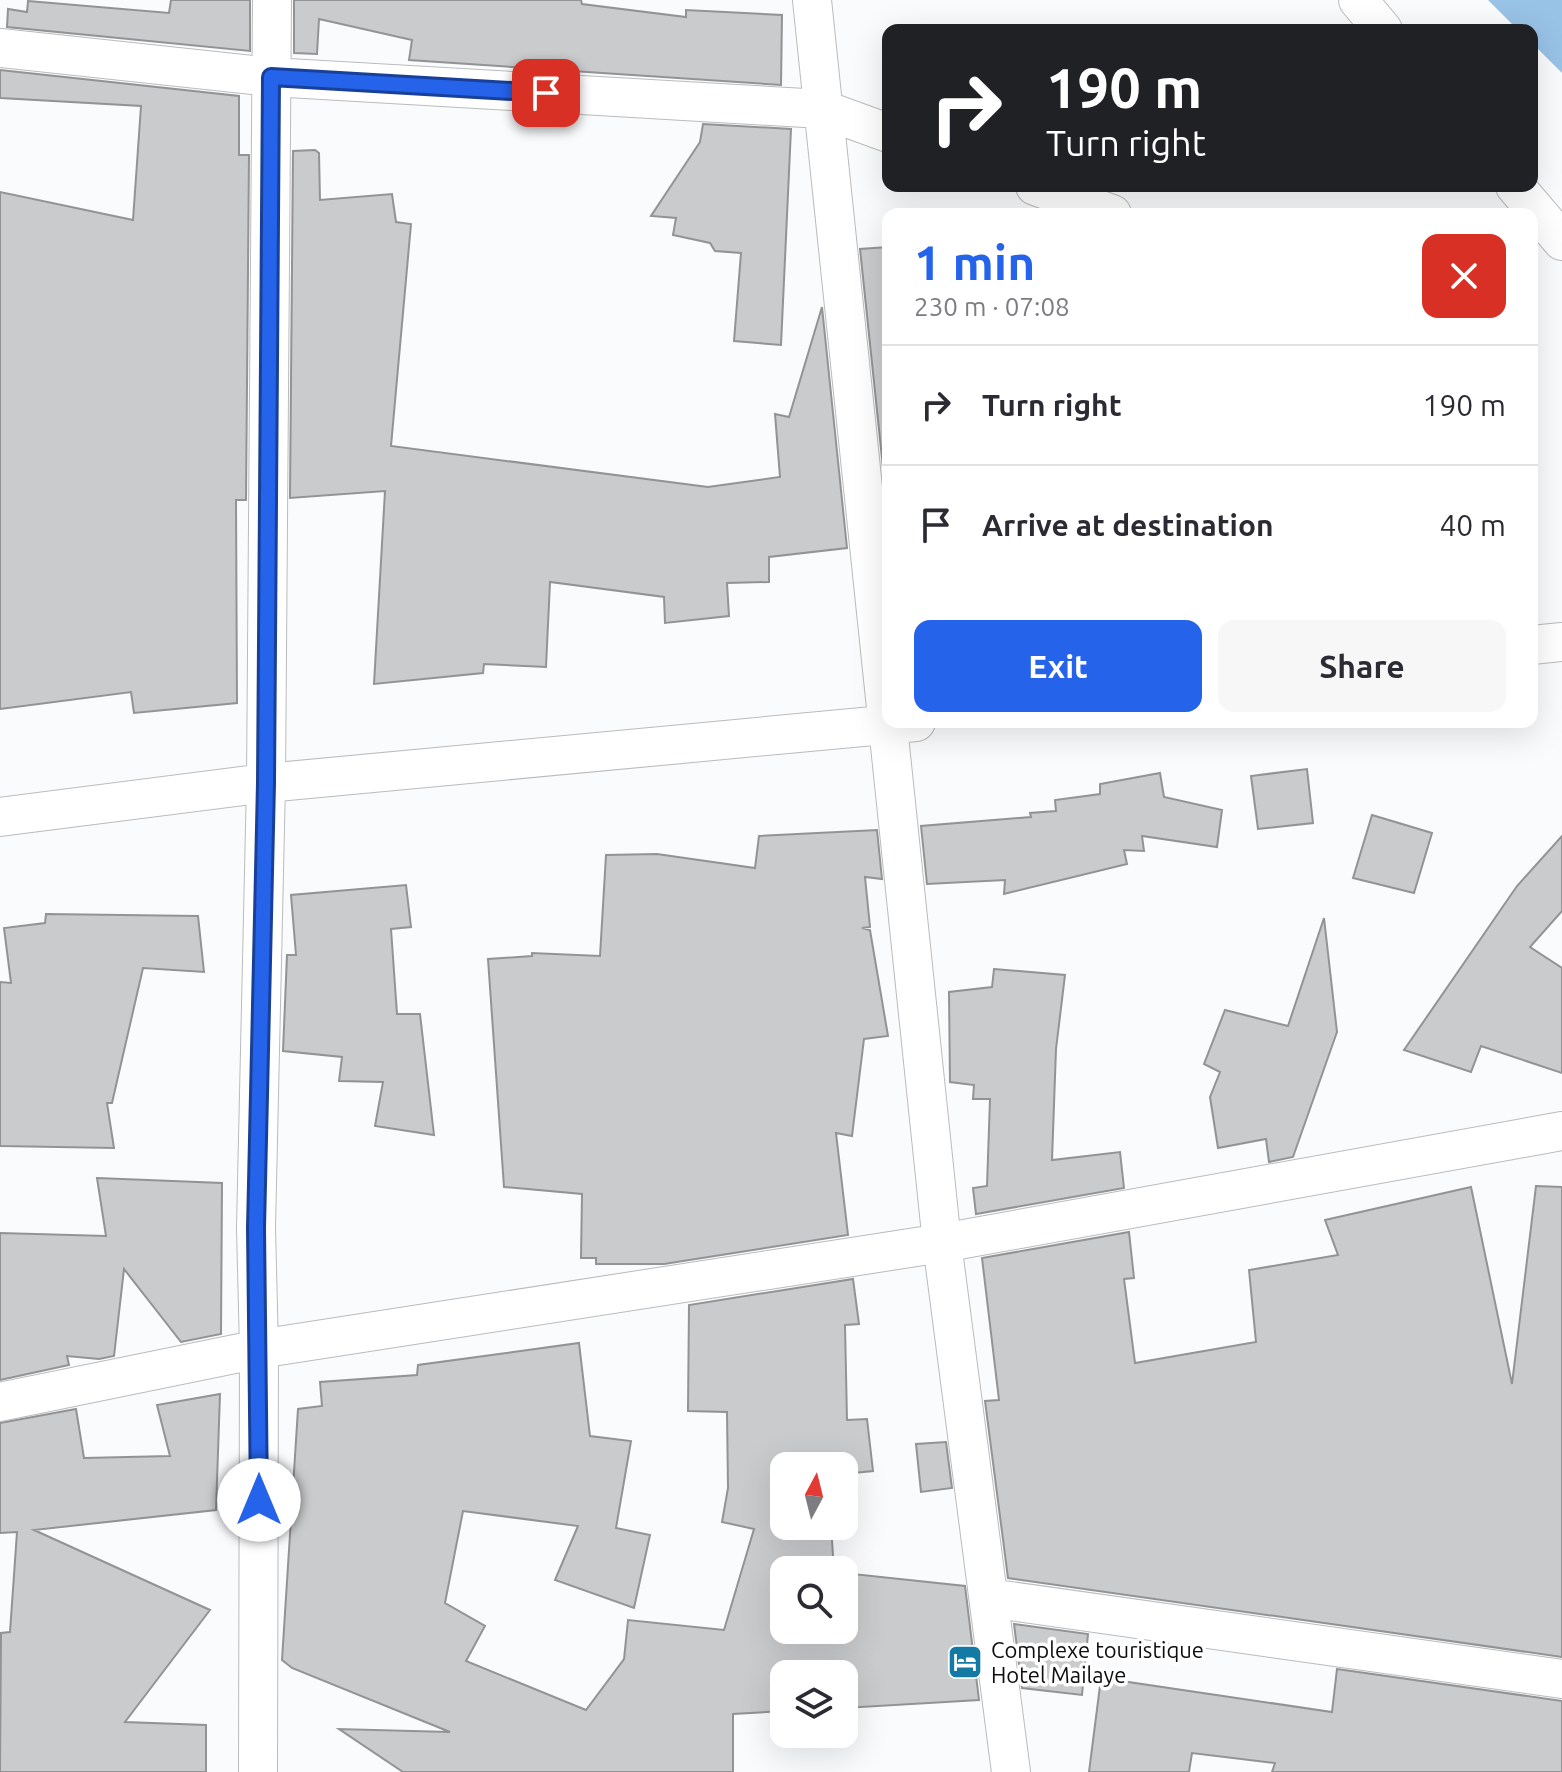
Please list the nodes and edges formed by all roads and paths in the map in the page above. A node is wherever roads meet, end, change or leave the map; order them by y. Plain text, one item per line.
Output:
1 (272, 0) edge
2 (812, 0) edge
3 (1358, 0) edge
4 (1378, 24) edge
5 (0, 48) edge
6 (271, 77) junction
7 (822, 109) junction
8 (882, 131) edge
9 (1052, 192) edge
10 (1520, 192) edge
11 (1096, 208) edge
12 (1534, 208) edge
13 (1538, 213) edge
14 (1562, 241) edge
15 (882, 576) edge
16 (1562, 642) edge
17 (1538, 644) edge
18 (882, 726) edge
19 (901, 728) edge
20 (266, 783) junction
21 (0, 817) edge
22 (1562, 1131) edge
23 (942, 1243) junction
24 (259, 1349) junction
25 (0, 1402) edge
26 (989, 1598) junction
27 (1562, 1679) edge
28 (258, 1772) edge
29 (1011, 1772) edge

1 - 6 street
2 - 7 street
3 - 4 street
5 - 6 street
6 - 7 street
6 - 20 street
7 - 8 street
7 - 15 street
9 - 11 street
10 - 12 street
13 - 14 street
16 - 17 street
18 - 20 street
19 - 23 street
20 - 21 street
20 - 24 street
22 - 23 street
23 - 24 street
23 - 26 street
24 - 25 street
24 - 28 street
26 - 27 street
26 - 29 street

